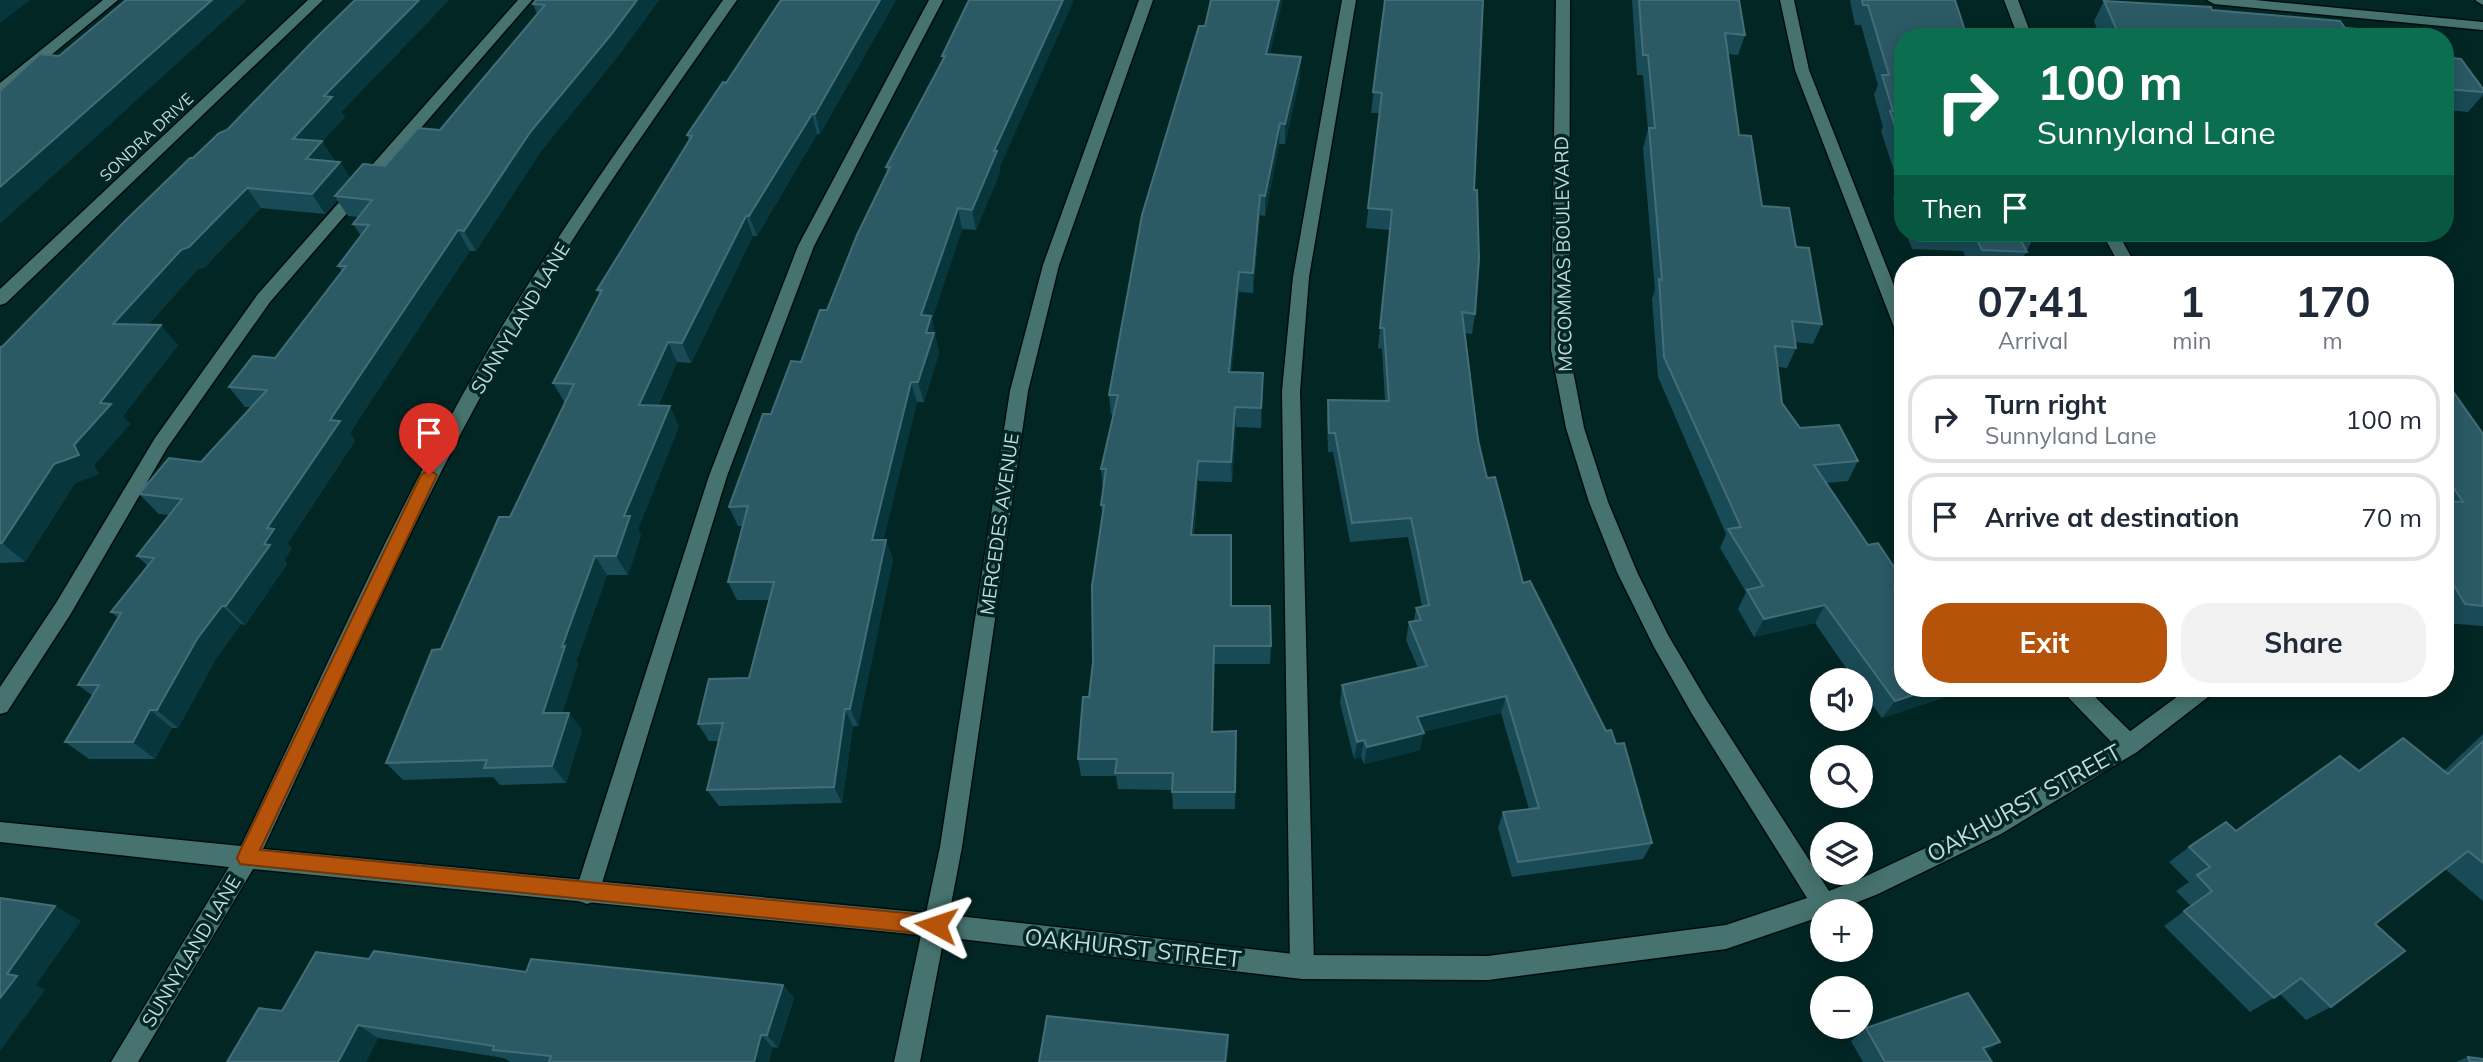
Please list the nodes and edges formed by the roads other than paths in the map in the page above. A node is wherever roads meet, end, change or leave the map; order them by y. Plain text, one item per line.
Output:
1 (111, 0) edge
2 (316, 0) edge
3 (524, 0) edge
4 (730, 0) edge
5 (936, 0) edge
6 (1146, 0) edge
7 (1349, 0) edge
8 (1563, 0) edge
9 (1787, 0) edge
10 (2011, 0) edge
11 (2216, 0) edge
12 (2483, 26) edge
13 (2022, 28) edge
14 (0, 90) edge
15 (0, 299) edge
16 (1894, 306) edge
17 (2081, 697) edge
18 (2193, 697) edge
19 (0, 705) edge
20 (2129, 744) junction
21 (0, 832) edge
22 (247, 858) junction
23 (587, 893) junction
24 (1821, 899) edge
25 (1837, 899) edge
26 (1810, 909) edge
27 (936, 925) junction
28 (1302, 967) junction
29 (124, 1062) edge
30 (907, 1062) edge

1 - 14 street
2 - 15 street, SONDRA DRIVE
3 - 19 street
4 - 22 street, SUNNYLAND LANE
5 - 23 street
6 - 27 street, MERCEDES AVENUE
7 - 28 street
8 - 24 street, MCCOMMAS BOULEVARD
9 - 16 street
10 - 13 street
11 - 12 street
17 - 20 street
18 - 20 street, OAKHURST STREET
20 - 25 street, OAKHURST STREET
21 - 22 street, OAKHURST STREET
22 - 23 street, OAKHURST STREET
22 - 29 street, SUNNYLAND LANE
23 - 27 street, OAKHURST STREET
26 - 28 street, OAKHURST STREET
27 - 28 street, OAKHURST STREET
27 - 30 street, MERCEDES AVENUE

